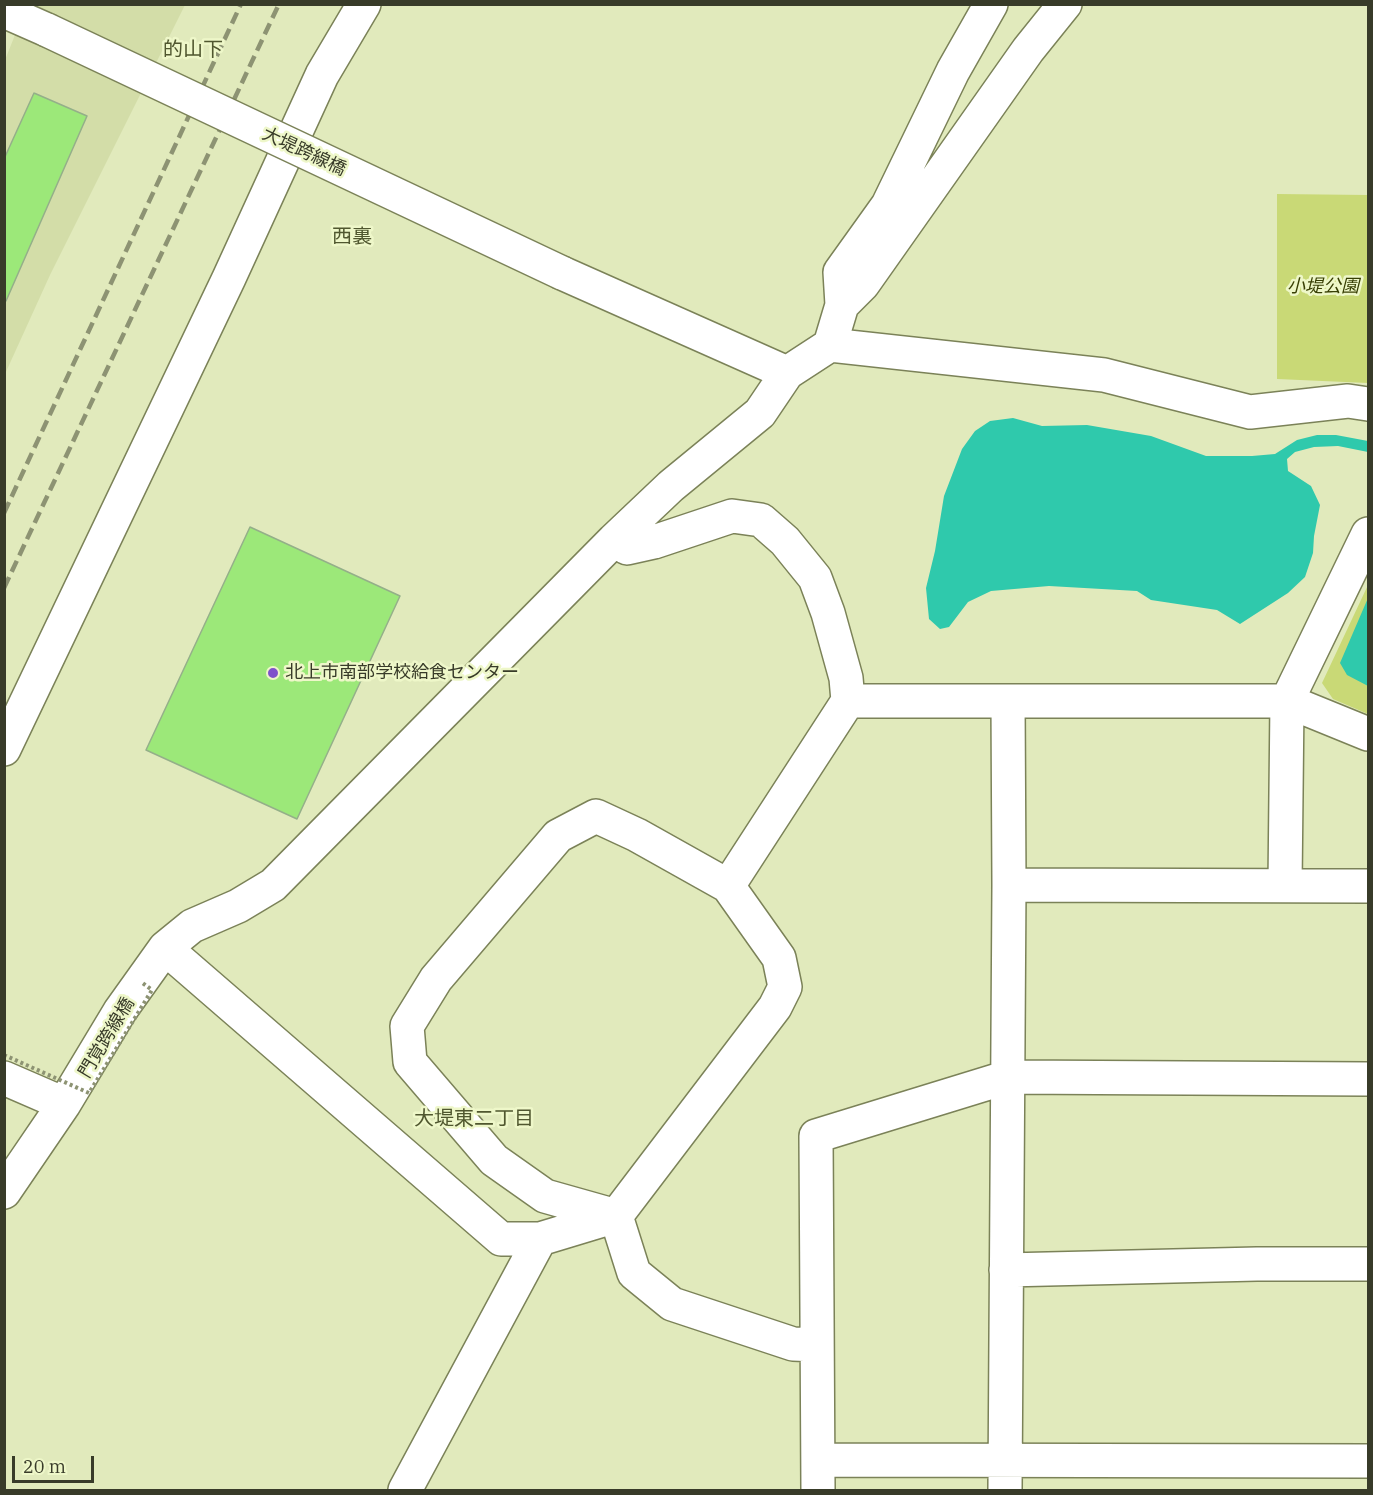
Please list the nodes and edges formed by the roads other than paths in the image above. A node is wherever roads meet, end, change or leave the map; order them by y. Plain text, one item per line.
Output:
1 (364, 4) edge
2 (991, 4) edge
3 (1065, 4) edge
4 (4, 11) edge
5 (842, 305) junction
6 (830, 345) junction
7 (787, 373) junction
8 (1368, 404) edge
9 (1368, 534) edge
10 (614, 540) junction
11 (848, 701) junction
12 (1008, 701) junction
13 (1287, 701) junction
14 (1368, 734) edge
15 (4, 749) edge
16 (1009, 885) junction
17 (1285, 885) junction
18 (728, 886) junction
19 (1368, 886) edge
20 (165, 948) junction
21 (1008, 1077) junction
22 (4, 1078) edge
23 (1368, 1079) edge
24 (64, 1104) junction
25 (4, 1192) edge
26 (616, 1216) junction
27 (540, 1239) junction
28 (1368, 1264) edge
29 (1006, 1269) junction
30 (817, 1345) junction
31 (1368, 1461) edge
32 (818, 1475) edge
33 (1005, 1475) edge
34 (405, 1491) edge

1 - 15 street
2 - 5 street
3 - 5 street
4 - 7 street, 大堤跨線橋, bridge
5 - 6 street
6 - 7 street
6 - 8 street
7 - 10 street
9 - 13 street
10 - 11 street
10 - 20 street
11 - 12 street
11 - 18 street
12 - 13 street
12 - 16 street
13 - 14 street
13 - 17 street
16 - 17 street
16 - 21 street
17 - 19 street
18 - 26 street
18 - 26 street
20 - 24 street
20 - 27 street
21 - 23 street
21 - 29 street
21 - 30 street
22 - 24 street
24 - 25 street
26 - 27 street
26 - 30 street
27 - 34 street
28 - 29 street
29 - 33 street
30 - 32 street
31 - 33 street
32 - 33 street

